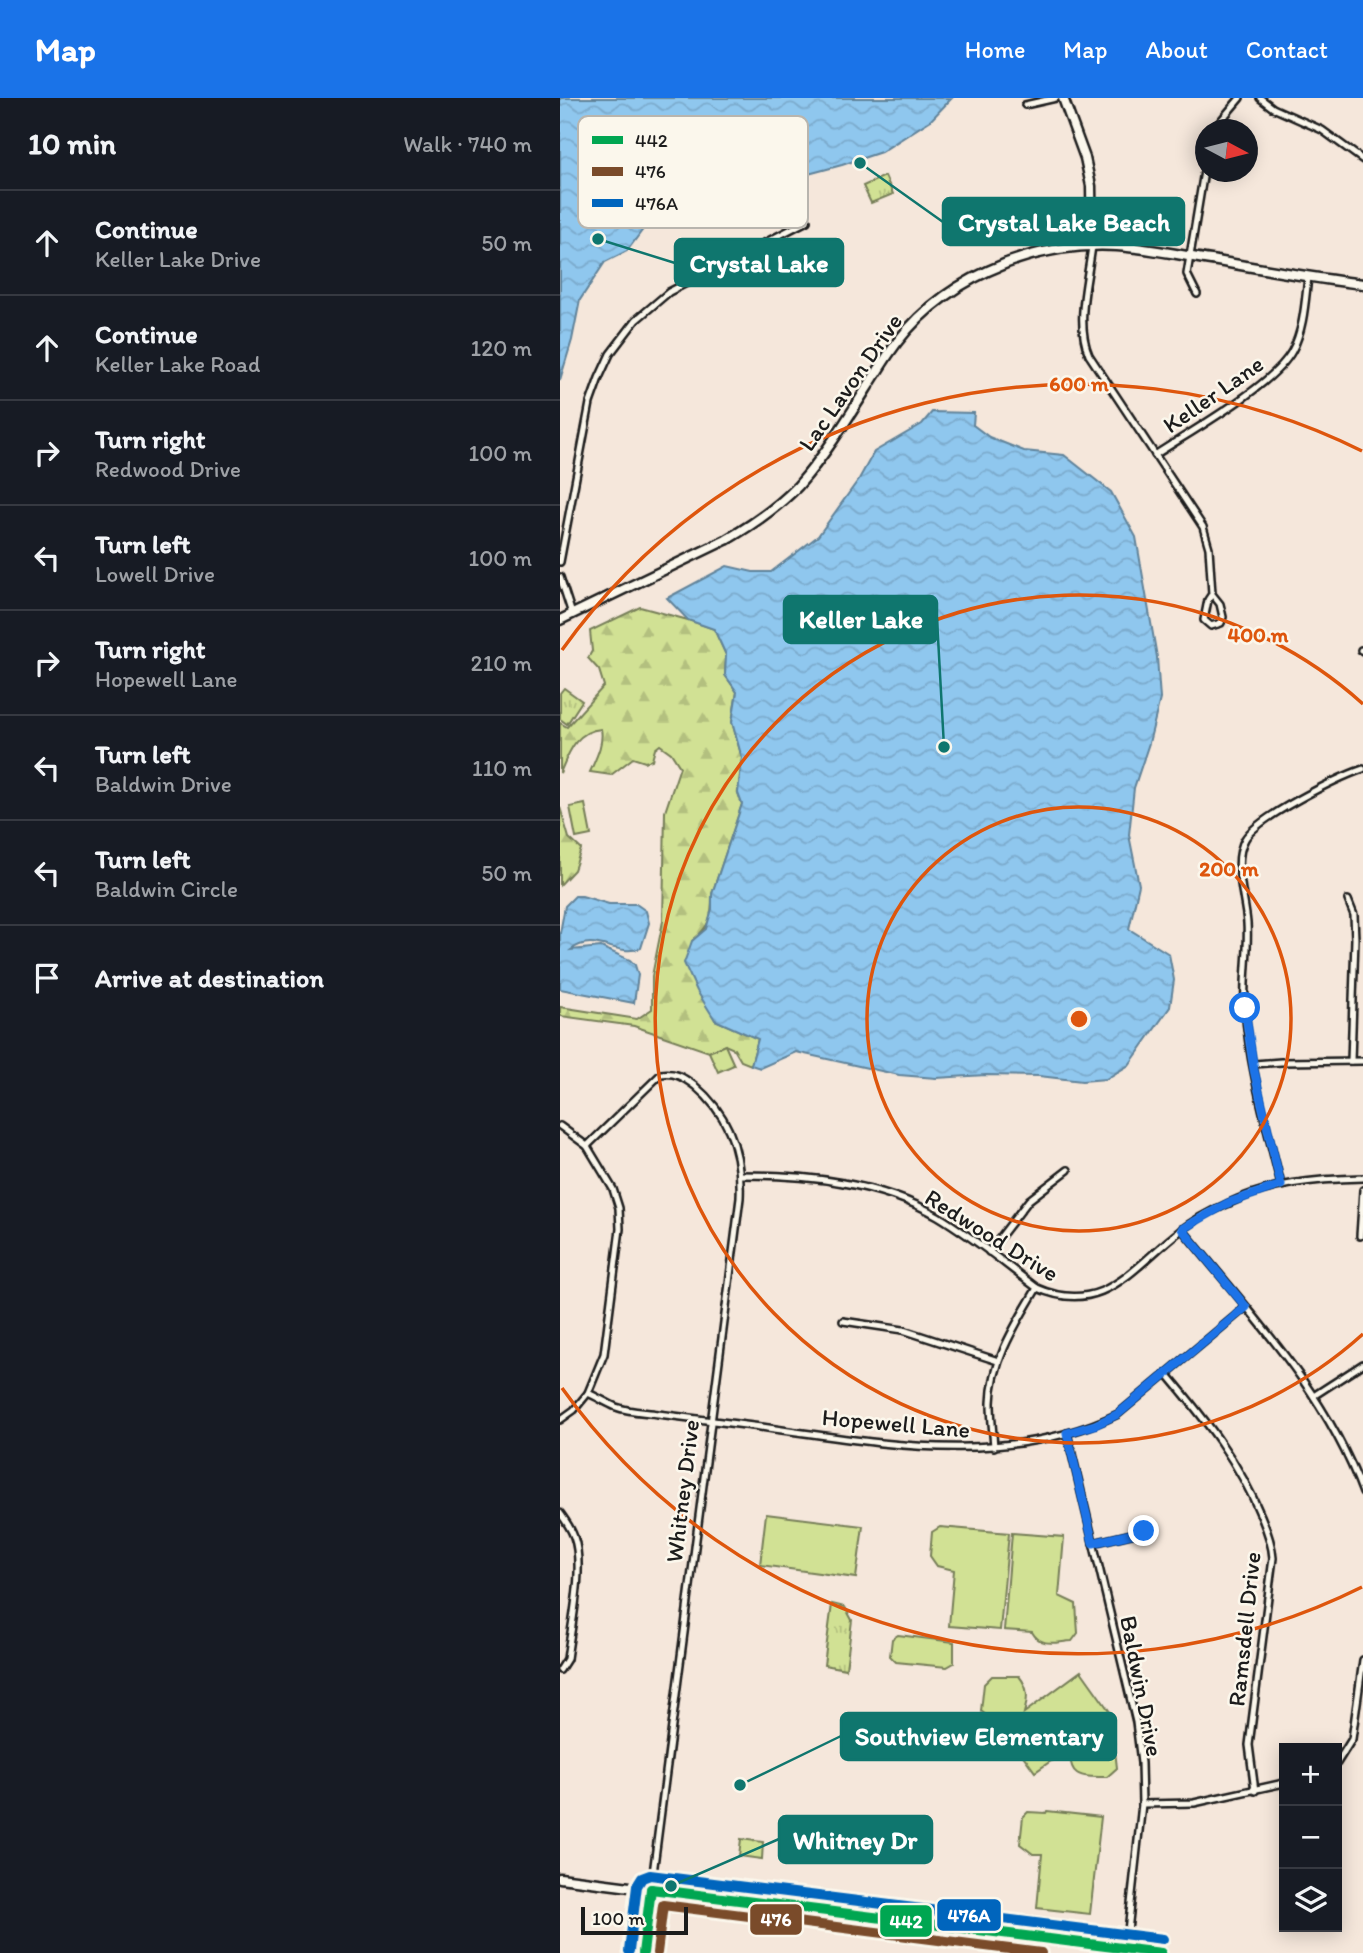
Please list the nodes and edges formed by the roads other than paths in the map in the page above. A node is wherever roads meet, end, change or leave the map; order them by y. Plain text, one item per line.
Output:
1 (1056, 98) edge
2 (1063, 98) edge
3 (1240, 98) edge
4 (1260, 98) edge
5 (1025, 105) dead end
6 (1220, 119) edge
7 (1363, 160) edge
8 (1202, 182) edge
9 (793, 228) edge
10 (1092, 246) junction
11 (1189, 256) junction
12 (1308, 277) junction
13 (1363, 284) edge
14 (1197, 294) dead end
15 (1155, 455) junction
16 (560, 562) edge
17 (560, 577) edge
18 (1212, 594) junction
19 (572, 615) junction
20 (560, 620) edge
21 (1363, 769) edge
22 (1348, 900) dead end
23 (1351, 1061) junction
24 (1363, 1061) edge
25 (1254, 1065) junction
26 (560, 1126) edge
27 (587, 1146) junction
28 (1068, 1170) dead end
29 (741, 1175) junction
30 (1363, 1178) edge
31 (1281, 1185) junction
32 (1363, 1190) edge
33 (1182, 1229) junction
34 (1360, 1236) dead end
35 (989, 1252) junction
36 (1037, 1288) junction
37 (1246, 1307) junction
38 (842, 1321) dead end
39 (998, 1361) junction
40 (1363, 1364) edge
41 (1168, 1375) junction
42 (588, 1393) junction
43 (1315, 1395) junction
44 (560, 1420) edge
45 (710, 1421) junction
46 (1067, 1433) junction
47 (994, 1447) junction
48 (1361, 1480) edge
49 (1363, 1493) edge
50 (560, 1513) edge
51 (1144, 1531) dead end
52 (1093, 1543) junction
53 (1363, 1660) edge
54 (560, 1670) edge
55 (1342, 1755) edge
56 (1279, 1784) edge
57 (1255, 1790) junction
58 (1142, 1804) junction
59 (560, 1878) edge
60 (651, 1889) junction
61 (1017, 1937) junction
62 (1126, 1950) junction
63 (643, 1953) edge
64 (1015, 1953) edge
65 (1161, 1953) edge

1 - 5 street
2 - 10 street
3 - 6 street
4 - 7 street
8 - 11 street
9 - 16 street
10 - 11 street, Lac Lavon Drive
10 - 15 street
10 - 19 street, Lac Lavon Drive
11 - 12 street, Lac Lavon Drive
11 - 14 street
12 - 13 street, Lac Lavon Drive
12 - 15 street, Keller Lane
15 - 18 street
17 - 19 street
18 - 18 street
19 - 20 street, Lac Lavon Drive
21 - 25 street
22 - 23 street
23 - 24 street
23 - 25 street
25 - 31 street
26 - 27 street
27 - 29 street, Whitney Drive
27 - 42 street
28 - 35 street
29 - 35 street, Redwood Drive
29 - 45 street, Whitney Drive
30 - 31 street, Redwood Drive
31 - 33 street, Redwood Drive
32 - 34 street
33 - 36 street, Redwood Drive
33 - 37 street
35 - 36 street, Redwood Drive
36 - 39 street
37 - 41 street, Hopewell Lane
37 - 43 street
38 - 39 street
39 - 47 street
40 - 43 street
41 - 46 street, Hopewell Lane
41 - 57 street, Ramsdell Drive
42 - 44 street
42 - 45 street, Hopewell Lane
43 - 48 street
45 - 47 street, Hopewell Lane
45 - 60 street, Whitney Drive
46 - 47 street, Hopewell Lane
46 - 52 street, Baldwin Drive
48 - 49 street
50 - 54 street
51 - 52 street
52 - 58 street, Baldwin Drive
53 - 55 street
56 - 57 street
57 - 58 street
58 - 62 street, Baldwin Drive
59 - 60 street
60 - 61 street
60 - 63 street, Whitney Drive
61 - 62 street
61 - 64 street
62 - 65 street

